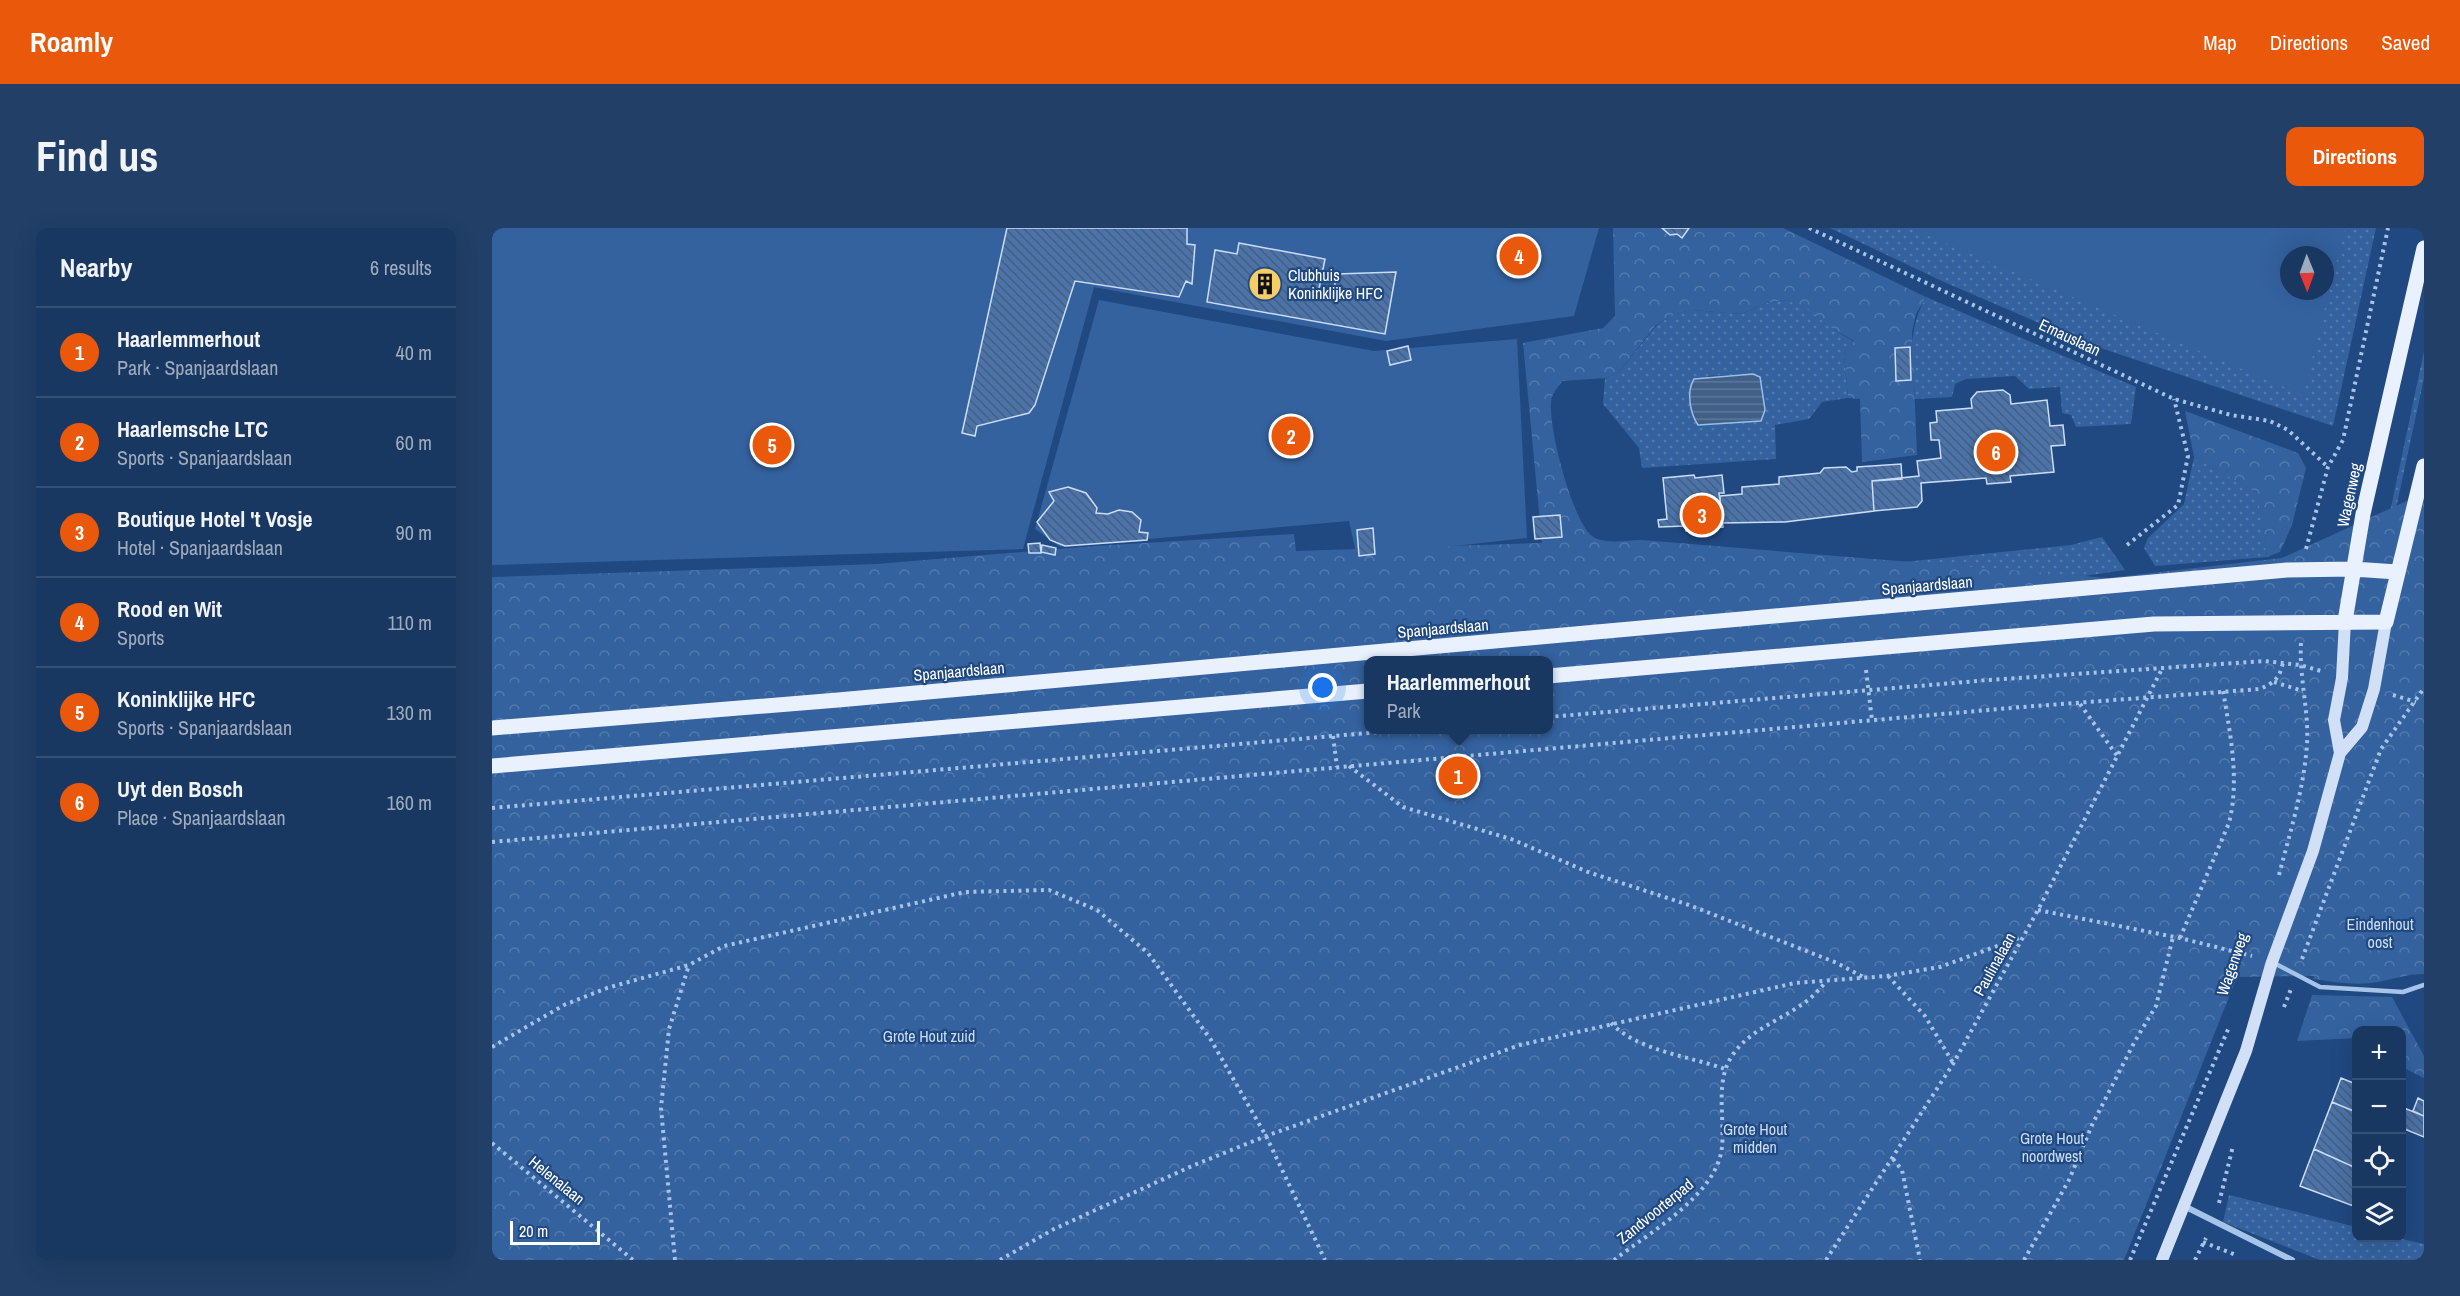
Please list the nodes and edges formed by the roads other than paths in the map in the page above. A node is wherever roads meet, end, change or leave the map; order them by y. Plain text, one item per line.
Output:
1 (2424, 248) edge
2 (2424, 466) edge
3 (2353, 569) junction
4 (2397, 572) junction
5 (2345, 621) junction
6 (2386, 622) junction
7 (1553, 676) edge
8 (1364, 691) edge
9 (492, 728) edge
10 (2340, 753) junction
11 (492, 766) edge
12 (2272, 962) junction
13 (2424, 985) edge
14 (2184, 1206) junction
15 (2162, 1260) edge
16 (2292, 1260) edge

1 - 3 main road, Wagenweg
2 - 4 main road, Wagenweg
3 - 4 main road, Spanjaardslaan
3 - 5 main road, Wagenweg
3 - 9 main road, Spanjaardslaan
4 - 6 main road, Wagenweg
5 - 6 main road
5 - 7 main road
5 - 10 street, Wagenweg
6 - 10 street, Wagenweg
8 - 11 main road
10 - 12 street, Wagenweg
12 - 13 lane
12 - 14 street, Wagenweg
14 - 15 street, Wagenweg
14 - 16 street

